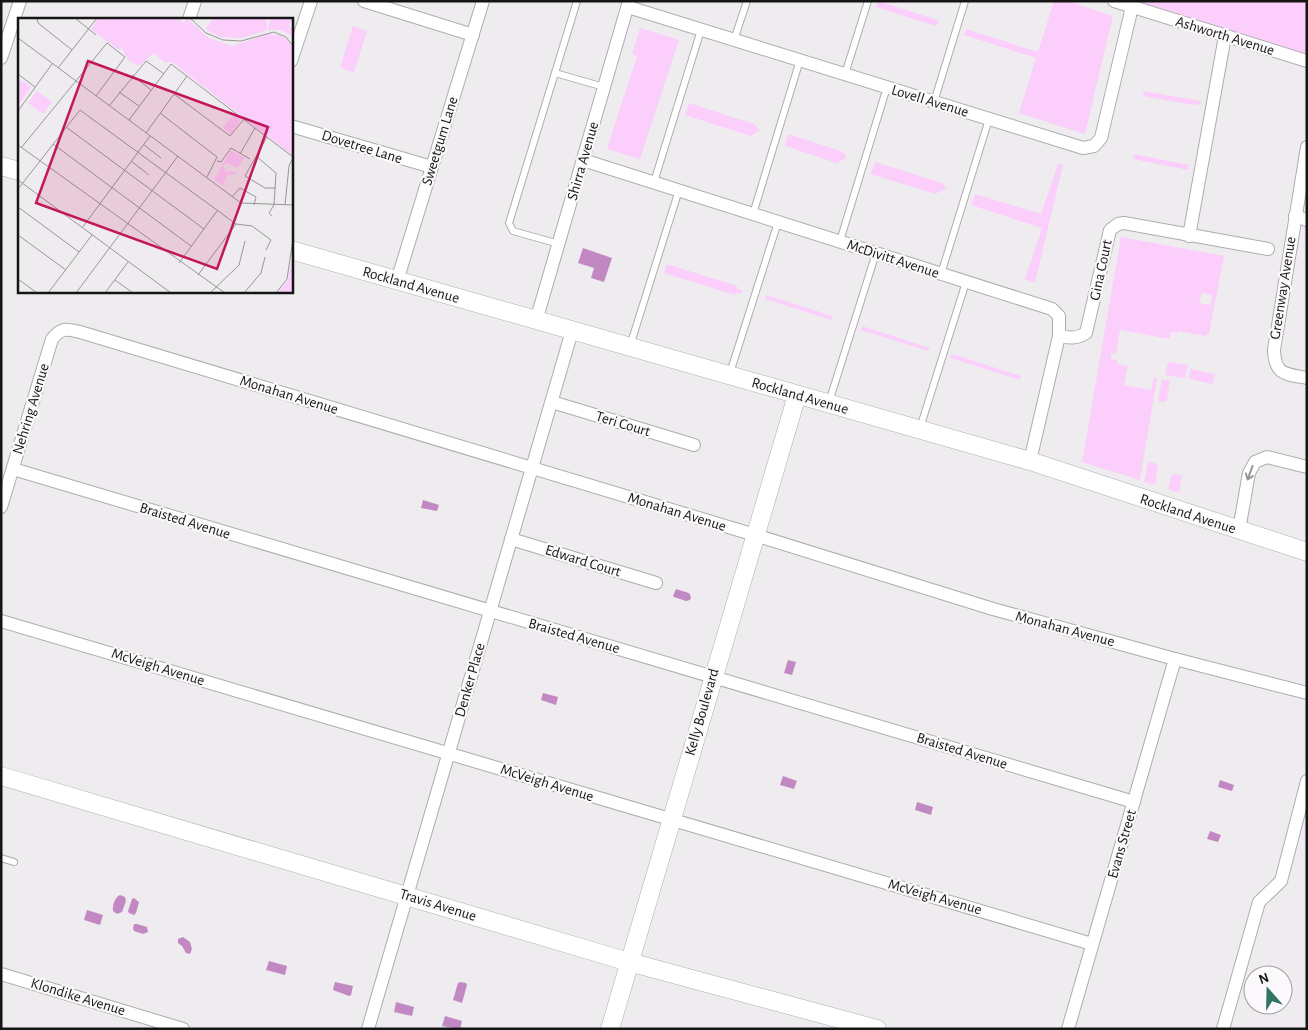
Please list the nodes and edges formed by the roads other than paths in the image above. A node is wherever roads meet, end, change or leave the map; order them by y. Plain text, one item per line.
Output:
1 (20, 1) edge
2 (195, 1) edge
3 (311, 1) edge
4 (364, 1) edge
5 (483, 1) edge
6 (577, 1) edge
7 (747, 1) edge
8 (868, 1) edge
9 (965, 1) edge
10 (1114, 1) edge
11 (629, 4) edge
12 (1132, 7) junction
13 (189, 18) edge
14 (701, 30) junction
15 (473, 35) junction
16 (1225, 36) junction
17 (734, 40) junction
18 (1, 58) edge
19 (292, 58) edge
20 (800, 60) junction
21 (1307, 62) edge
22 (555, 73) junction
23 (845, 74) junction
24 (604, 87) junction
25 (887, 87) junction
26 (934, 102) junction
27 (989, 119) junction
28 (292, 126) edge
29 (1307, 147) edge
30 (583, 160) junction
31 (1, 166) edge
32 (432, 168) junction
33 (18, 171) edge
34 (654, 182) junction
35 (679, 190) junction
36 (753, 214) junction
37 (1301, 218) edge
38 (778, 222) junction
39 (1189, 236) junction
40 (840, 241) junction
41 (559, 244) junction
42 (1268, 249) dead end
43 (292, 250) edge
44 (876, 253) junction
45 (941, 274) junction
46 (397, 281) junction
47 (966, 282) junction
48 (536, 321) junction
49 (572, 331) junction
50 (1059, 336) junction
51 (52, 339) joint
52 (629, 347) junction
53 (730, 376) junction
54 (1307, 378) edge
55 (796, 395) junction
56 (552, 402) junction
57 (828, 404) junction
58 (920, 430) junction
59 (694, 445) dead end
60 (1030, 461) junction
61 (1307, 467) edge
62 (532, 469) junction
63 (13, 470) junction
64 (1, 507) edge
65 (1239, 530) junction
66 (755, 535) junction
67 (511, 539) junction
68 (1307, 552) edge
69 (656, 583) dead end
70 (490, 611) junction
71 (1, 621) edge
72 (1175, 659) junction
73 (713, 677) junction
74 (1307, 693) edge
75 (449, 754) junction
76 (1, 776) edge
77 (1307, 781) edge
78 (1134, 802) junction
79 (671, 820) junction
80 (1, 858) edge
81 (14, 862) dead end
82 (407, 896) junction
83 (1092, 944) junction
84 (629, 962) junction
85 (1, 974) edge
86 (184, 1029) edge
87 (368, 1029) edge
88 (610, 1029) edge
89 (877, 1029) edge
90 (1068, 1029) edge
91 (1223, 1029) edge

1 - 18 street
2 - 13 street
3 - 19 street
4 - 15 street
5 - 15 street, Sweetgum Lane
6 - 22 lane
7 - 17 lane
8 - 23 lane
9 - 26 lane
10 - 12 street, Ashworth Avenue
11 - 14 street, Lovell Avenue
11 - 24 street, Shirra Avenue
12 - 16 street, Ashworth Avenue
12 - 27 street, Lovell Avenue
14 - 17 street, Lovell Avenue
14 - 34 lane
15 - 32 street, Sweetgum Lane
16 - 21 street, Ashworth Avenue
16 - 39 street
17 - 20 street, Lovell Avenue
20 - 23 street, Lovell Avenue
20 - 36 lane
22 - 24 lane
22 - 41 lane
23 - 25 street, Lovell Avenue
24 - 30 street, Shirra Avenue
25 - 26 street, Lovell Avenue
25 - 40 lane
26 - 27 street, Lovell Avenue
27 - 45 lane
28 - 32 street, Dovetree Lane
29 - 37 street, Greenway Avenue
30 - 34 street, McDivitt Avenue
30 - 41 street, Shirra Avenue
31 - 33 street
32 - 46 street, Sweetgum Lane
34 - 35 street, McDivitt Avenue
35 - 36 street, McDivitt Avenue
35 - 52 lane
36 - 38 street, McDivitt Avenue
37 - 54 street, Greenway Avenue
38 - 40 street, McDivitt Avenue
38 - 53 lane
39 - 42 street, Gina Court
39 - 50 street, Gina Court
40 - 44 street, McDivitt Avenue
41 - 48 street, Shirra Avenue
43 - 46 street, Rockland Avenue
44 - 45 street, McDivitt Avenue
44 - 57 lane
45 - 47 street, McDivitt Avenue
46 - 48 street, Rockland Avenue
47 - 50 street, McDivitt Avenue
47 - 58 lane
48 - 49 street, Rockland Avenue
49 - 52 street, Rockland Avenue
49 - 56 street, Denker Place
50 - 60 street, McDivitt Avenue
51 - 62 street, Monahan Avenue
51 - 63 street, Nehring Avenue
52 - 53 street, Rockland Avenue
53 - 55 street, Rockland Avenue
55 - 57 street, Rockland Avenue
55 - 66 street, Kelly Boulevard
56 - 59 street, Teri Court
56 - 62 street, Denker Place
57 - 58 street, Rockland Avenue
58 - 60 street, Rockland Avenue
60 - 65 street, Rockland Avenue
61 -> 65 street
62 - 66 street, Monahan Avenue
62 - 67 street, Denker Place
63 - 64 street, Nehring Avenue
63 - 70 street, Braisted Avenue
65 - 68 street, Rockland Avenue
66 - 72 street, Monahan Avenue
66 - 73 street, Kelly Boulevard
67 - 69 street, Edward Court
67 - 70 street, Denker Place
70 - 73 street, Braisted Avenue
70 - 75 street, Denker Place
71 - 75 street, McVeigh Avenue
72 - 74 street, Monahan Avenue
72 - 78 street, Evans Street
73 - 78 street, Braisted Avenue
73 - 79 street, Kelly Boulevard
75 - 79 street, McVeigh Avenue
75 - 82 street, Denker Place
76 - 82 street, Travis Avenue
77 - 91 street
78 - 83 street, Evans Street
79 - 83 street, McVeigh Avenue
79 - 84 street, Kelly Boulevard
80 - 81 lane
82 - 84 street, Travis Avenue
82 - 87 street, Denker Place
83 - 90 street, Evans Street
84 - 88 street, Kelly Boulevard
84 - 89 street, Travis Avenue
85 - 86 street, Klondike Avenue

